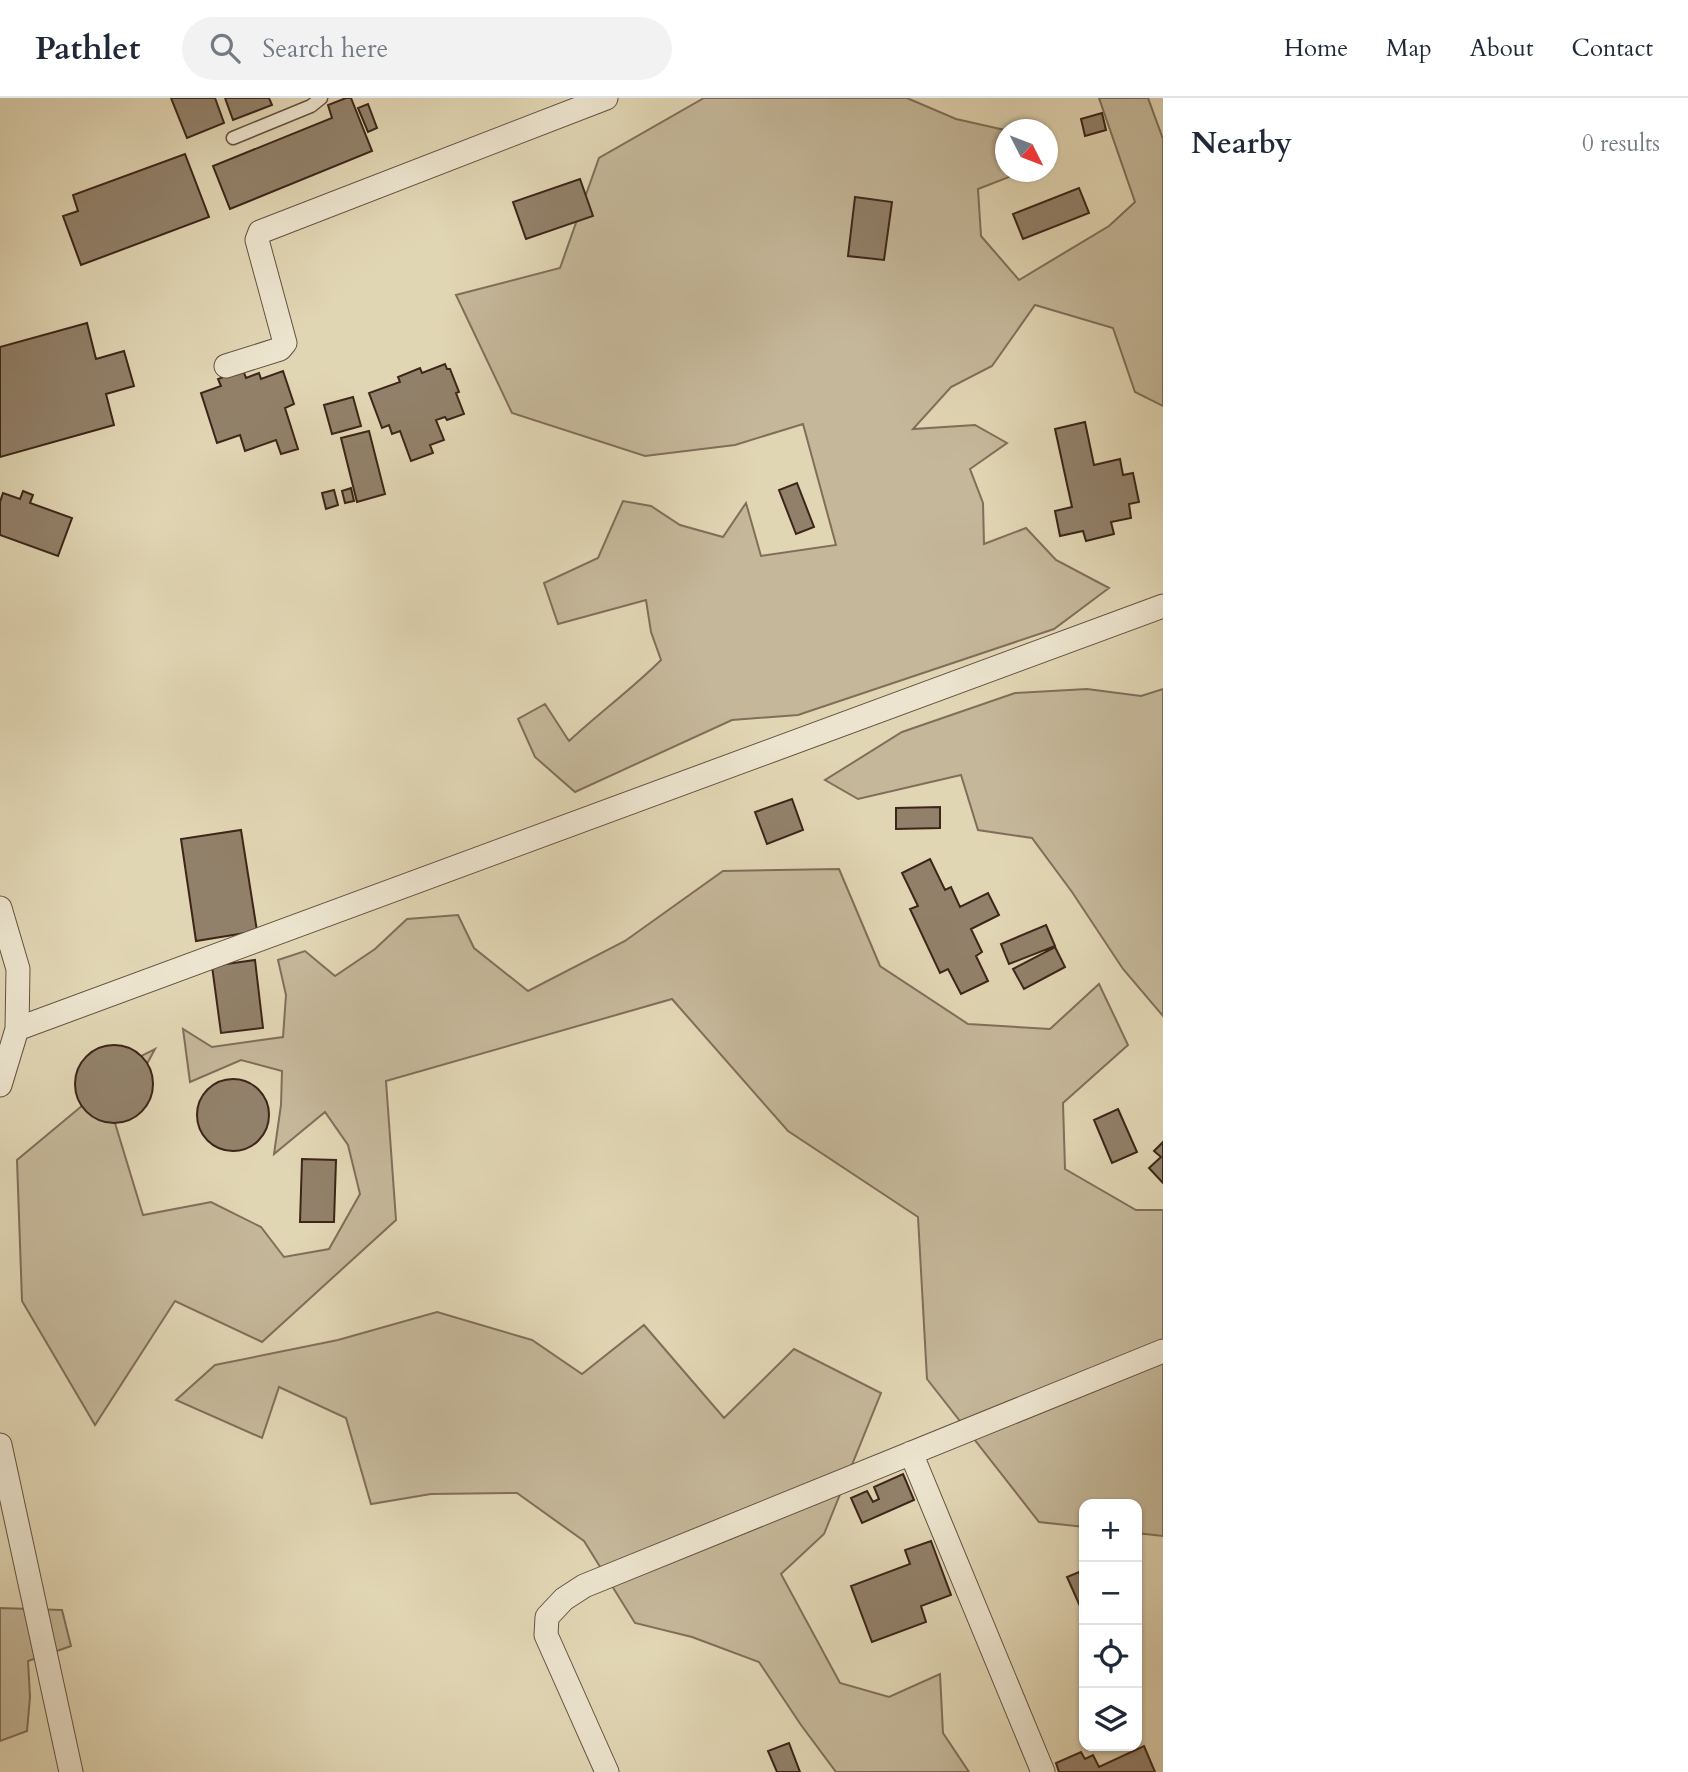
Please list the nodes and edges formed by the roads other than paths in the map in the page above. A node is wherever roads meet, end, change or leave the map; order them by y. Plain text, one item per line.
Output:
1 (321, 98) edge
2 (606, 98) edge
3 (233, 138) dead end
4 (226, 366) dead end
5 (1163, 606) edge
6 (0, 908) edge
7 (18, 1029) junction
8 (0, 1084) edge
9 (1163, 1351) edge
10 (0, 1445) edge
11 (911, 1454) junction
12 (71, 1772) edge
13 (607, 1772) edge
14 (1043, 1772) edge

1 - 3 lane
2 - 4 street
5 - 7 street
6 - 7 street
7 - 8 street
9 - 11 street
10 - 12 street
11 - 13 street
11 - 14 street

